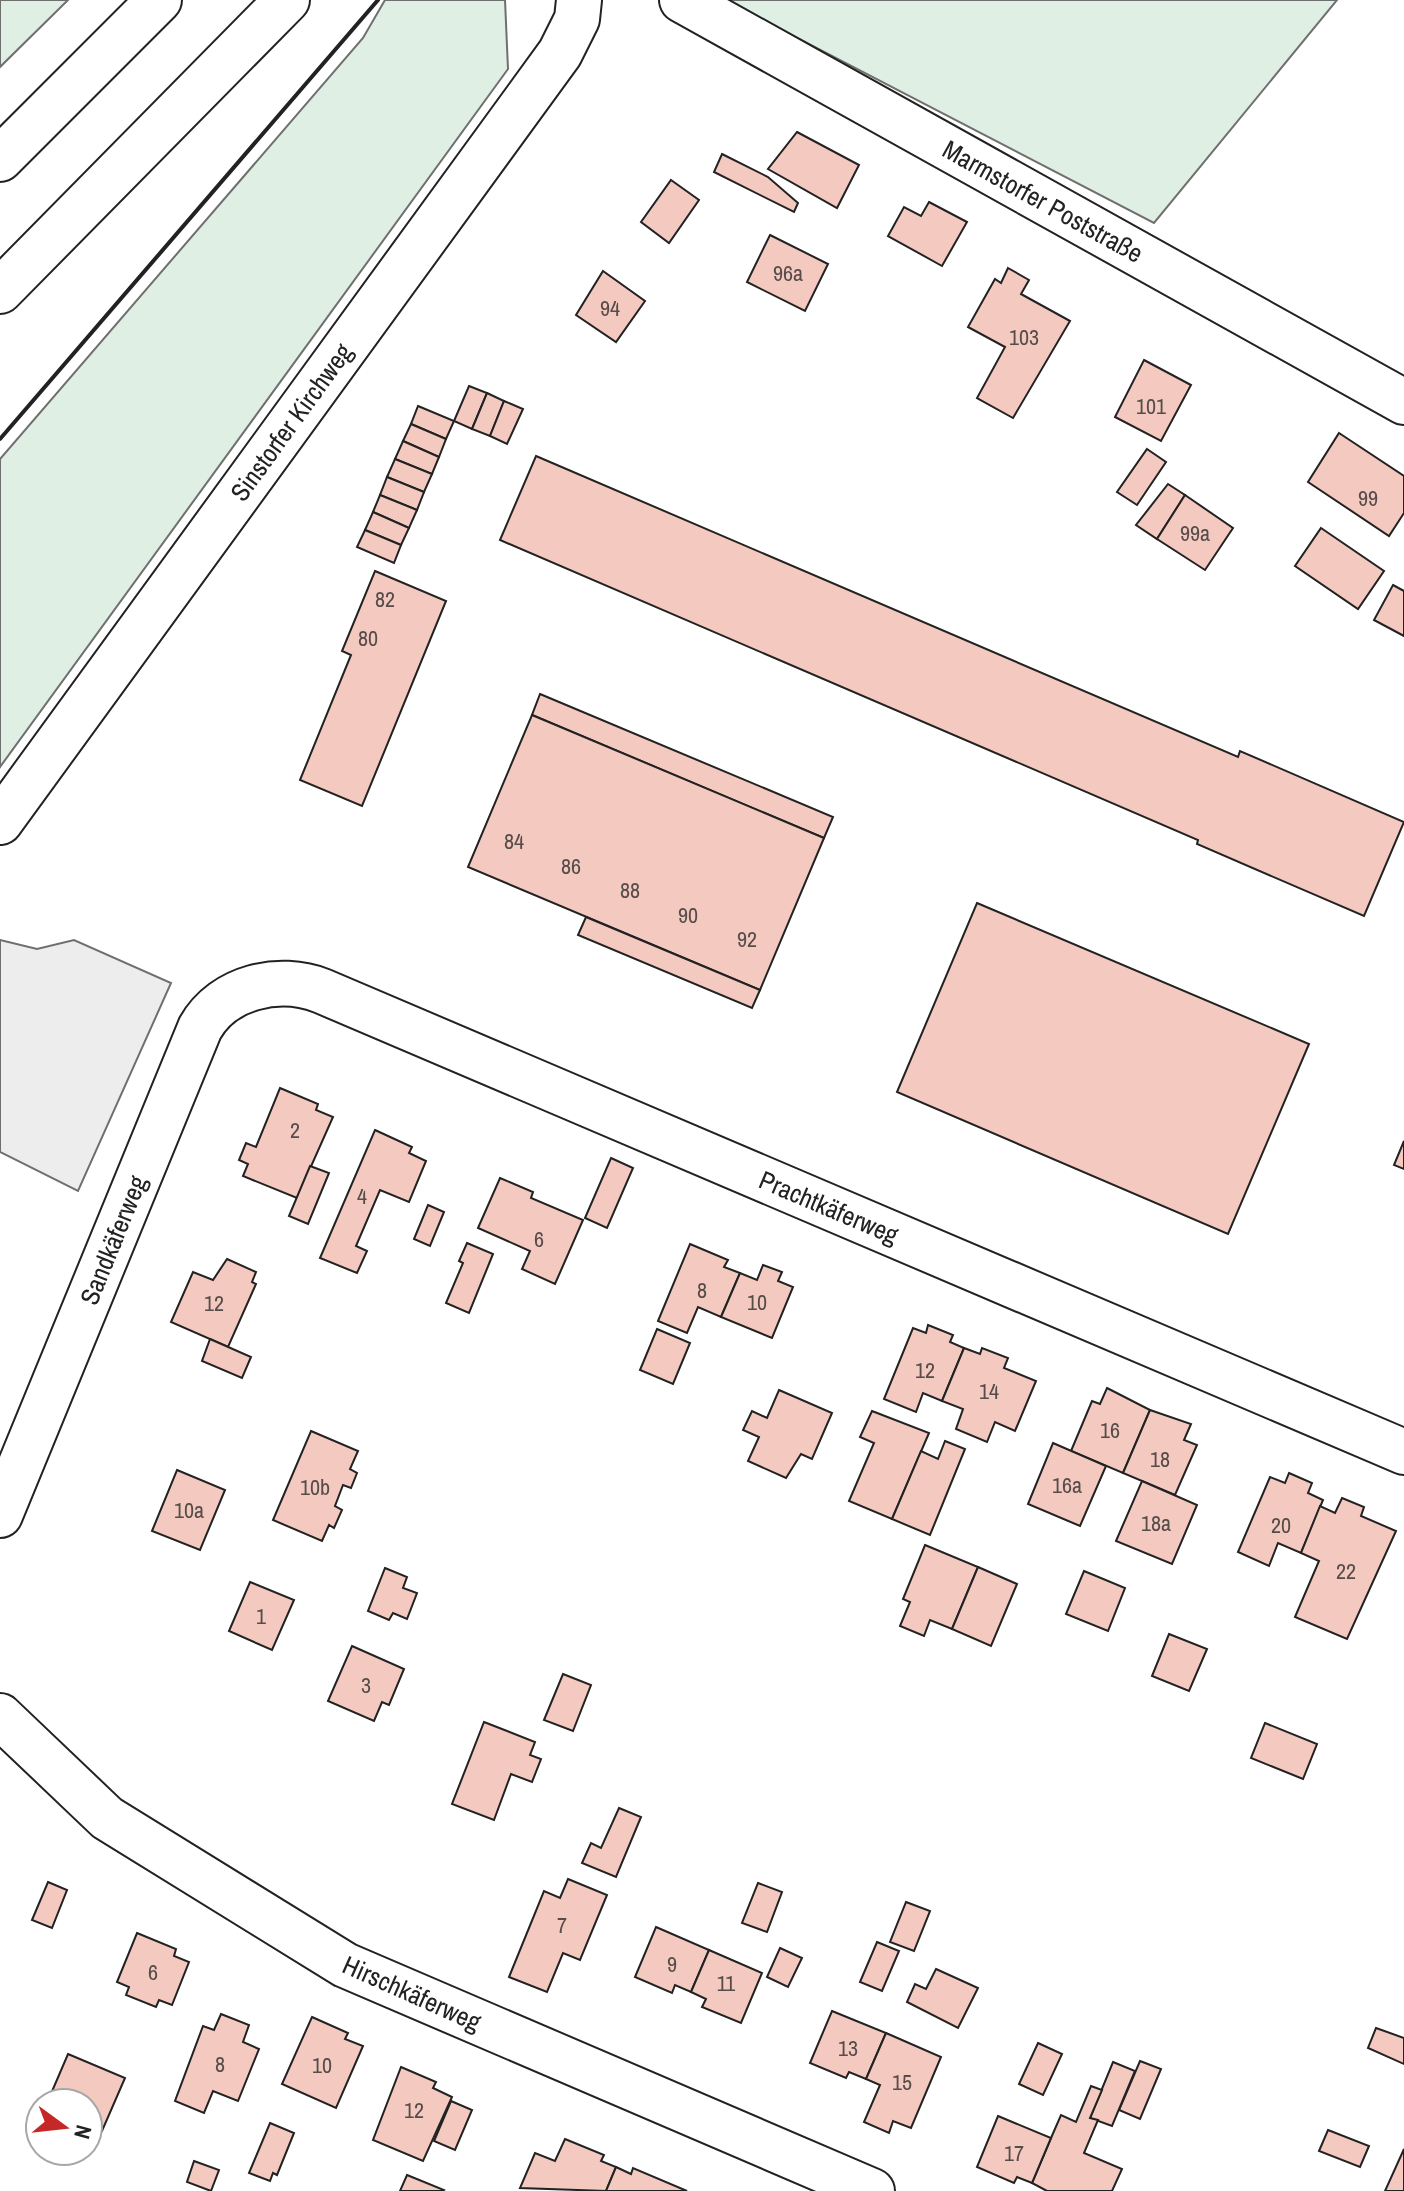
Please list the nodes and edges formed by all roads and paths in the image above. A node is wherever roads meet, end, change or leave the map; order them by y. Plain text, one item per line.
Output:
1 (159, 0) edge
2 (287, 0) edge
3 (682, 0) edge
4 (578, 10) edge
5 (0, 159) edge
6 (0, 291) edge
7 (1404, 402) edge
8 (0, 822) edge
9 (251, 989) joint
10 (1404, 1452) edge
11 (0, 1515) edge
12 (0, 1716) edge
13 (872, 2191) edge

1 - 5 main road
2 - 6 main road
3 - 7 main road, Marmstorfer Poststraße
4 - 8 main road, Sinstorfer Kirchweg
9 - 10 main road, Prachtkäferweg
9 - 11 main road, Sandkäferweg
12 - 13 main road, Hirschkäferweg

